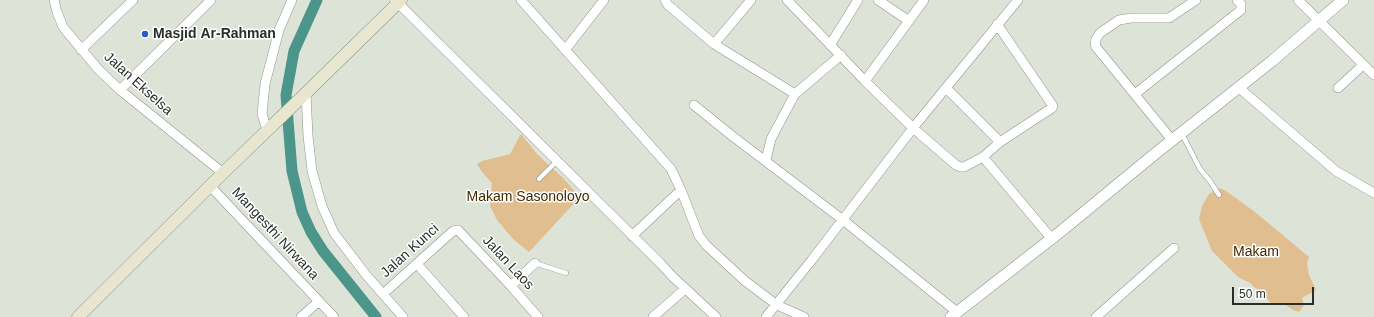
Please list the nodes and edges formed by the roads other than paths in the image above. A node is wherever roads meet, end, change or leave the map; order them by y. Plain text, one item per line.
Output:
1 (133, 0) edge
2 (211, 0) edge
3 (292, 0) edge
4 (521, 0) edge
5 (604, 0) edge
6 (665, 0) edge
7 (751, 0) edge
8 (787, 0) edge
9 (858, 0) edge
10 (878, 0) edge
11 (924, 0) edge
12 (1018, 0) edge
13 (1196, 0) edge
14 (1237, 0) edge
15 (1298, 0) edge
16 (1343, 0) edge
17 (54, 1) edge
18 (398, 1) edge
19 (909, 21) junction
20 (1318, 21) junction
21 (997, 24) junction
22 (714, 44) junction
23 (830, 45) junction
24 (81, 50) junction
25 (565, 50) junction
26 (841, 55) junction
27 (1363, 65) junction
28 (1374, 75) edge
29 (865, 81) junction
30 (1238, 87) junction
31 (946, 88) junction
32 (1338, 88) dead end
33 (120, 90) junction
34 (795, 94) junction
35 (1135, 94) junction
36 (303, 96) junction
37 (694, 105) dead end
38 (913, 128) junction
39 (268, 129) junction
40 (1182, 132) junction
41 (1172, 140) junction
42 (1000, 142) junction
43 (983, 157) junction
44 (766, 160) junction
45 (557, 161) junction
46 (223, 173) junction
47 (539, 179) dead end
48 (210, 186) junction
49 (682, 190) junction
50 (1374, 193) edge
51 (1219, 195) dead end
52 (843, 220) junction
53 (455, 230) joint
54 (632, 236) junction
55 (1051, 238) junction
56 (1174, 248) dead end
57 (535, 263) joint
58 (417, 264) junction
59 (566, 273) dead end
60 (511, 286) junction
61 (685, 289) junction
62 (383, 294) junction
63 (319, 301) junction
64 (777, 305) junction
65 (954, 315) edge
66 (78, 317) edge
67 (301, 317) edge
68 (334, 317) edge
69 (403, 317) edge
70 (464, 317) edge
71 (538, 317) edge
72 (653, 317) edge
73 (716, 317) edge
74 (766, 317) edge
75 (804, 317) edge
76 (1096, 317) edge

1 - 24 street
2 - 33 street
3 - 39 street
4 - 25 street
5 - 25 street
6 - 22 street
7 - 22 street
8 - 23 street
9 - 23 street
10 - 19 street
11 - 19 street
12 - 21 street
13 - 35 street
14 - 35 street
15 - 20 street
16 - 20 street
17 - 24 street, Jalan Ekselsa
18 - 36 main road
18 - 45 street
19 - 29 street
20 - 27 street
20 - 30 street
21 - 31 street
21 - 42 street
22 - 34 street
23 - 26 street
24 - 33 street, Jalan Ekselsa
25 - 49 street
26 - 29 street
26 - 34 street
27 - 28 street
27 - 32 street
29 - 38 street
30 - 40 street
30 - 50 street
31 - 38 street
31 - 42 street
33 - 46 street, Jalan Ekselsa
34 - 44 street
35 - 41 street
36 - 39 main road
36 - 62 street
37 - 44 street
38 - 43 street
38 - 52 street
39 - 46 main road
40 - 41 street
40 - 51 lane
41 - 55 street
42 - 43 street
43 - 55 street
44 - 52 street
45 - 47 lane
45 - 54 street
46 - 48 main road
48 - 63 street, Mangesthi Nirwana
48 - 66 main road
49 - 54 street
49 - 64 street
52 - 64 street
52 - 65 street
53 - 58 street, Jalan Kunci
53 - 60 street, Jalan Laos
54 - 61 street
55 - 65 street
56 - 76 street
57 - 59 lane
57 - 60 street
58 - 62 street, Jalan Kunci
58 - 70 street
60 - 71 street, Jalan Laos
61 - 72 street
61 - 73 street
62 - 69 street
63 - 67 street, Mangesthi Nirwana
63 - 68 street, Mangesthi Nirwana
64 - 74 street
64 - 75 street

